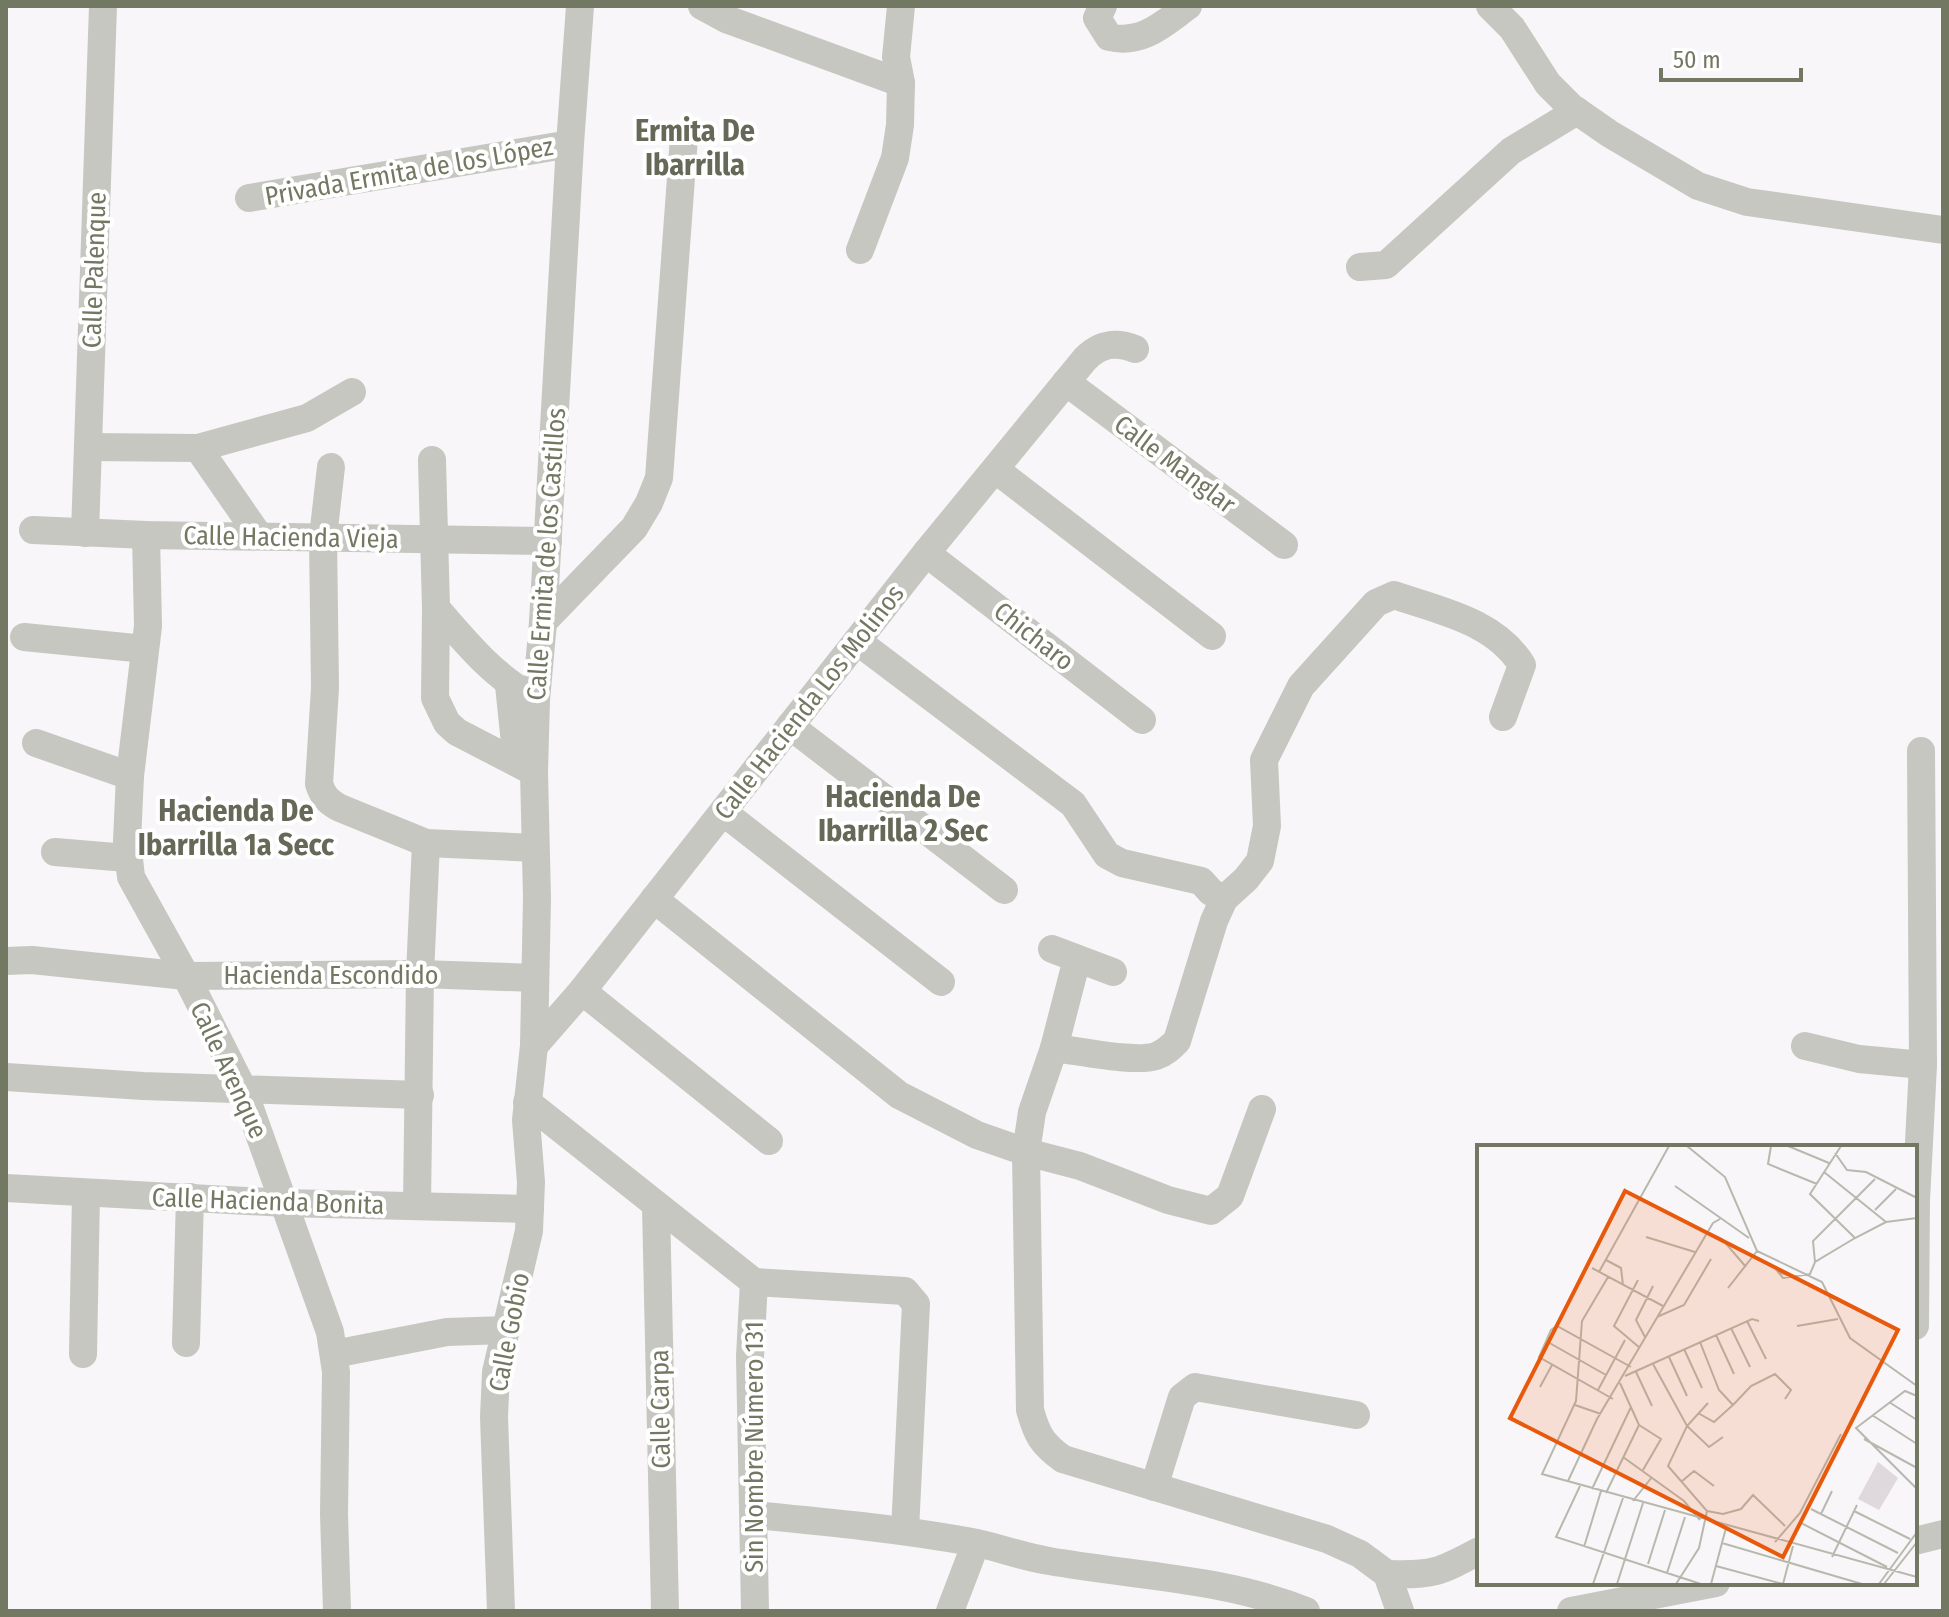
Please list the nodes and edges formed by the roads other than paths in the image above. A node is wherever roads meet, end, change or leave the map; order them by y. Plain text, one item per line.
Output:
1 (103, 6) edge
2 (580, 6) edge
3 (702, 6) edge
4 (901, 6) edge
5 (1103, 6) edge
6 (1188, 6) edge
7 (1490, 6) edge
8 (901, 83) junction
9 (1577, 111) junction
10 (684, 137) dead end
11 (570, 144) junction
12 (249, 198) dead end
13 (1943, 230) edge
14 (860, 250) dead end
15 (1360, 267) dead end
16 (1135, 349) dead end
17 (1066, 382) junction
18 (352, 392) dead end
19 (88, 447) junction
20 (198, 448) junction
21 (432, 460) dead end
22 (331, 467) dead end
23 (996, 470) junction
24 (33, 530) dead end
25 (85, 533) junction
26 (146, 535) junction
27 (259, 536) junction
28 (323, 537) junction
29 (433, 540) junction
30 (548, 541) junction
31 (1284, 545) dead end
32 (926, 553) junction
33 (436, 608) junction
34 (543, 622) junction
35 (1212, 636) dead end
36 (24, 637) dead end
37 (857, 641) junction
38 (145, 649) junction
39 (509, 685) junction
40 (536, 700) junction
41 (1503, 717) dead end
42 (1142, 720) dead end
43 (790, 726) junction
44 (36, 743) dead end
45 (1921, 751) dead end
46 (525, 767) junction
47 (130, 776) junction
48 (723, 812) junction
49 (426, 843) junction
50 (535, 848) junction
51 (55, 852) dead end
52 (127, 858) junction
53 (1004, 890) dead end
54 (654, 899) junction
55 (1224, 899) junction
56 (19, 961) edge
57 (1113, 972) dead end
58 (420, 974) junction
59 (186, 976) junction
60 (535, 978) junction
61 (941, 982) dead end
62 (582, 991) junction
63 (534, 1046) junction
64 (1805, 1046) dead end
65 (1054, 1048) junction
66 (1923, 1065) junction
67 (6, 1077) edge
68 (243, 1089) junction
69 (420, 1095) junction
70 (527, 1102) junction
71 (1262, 1109) dead end
72 (769, 1141) dead end
73 (1026, 1152) junction
74 (1917, 1181) edge
75 (6, 1188) edge
76 (86, 1194) junction
77 (190, 1197) junction
78 (285, 1203) junction
79 (417, 1206) junction
80 (656, 1206) junction
81 (530, 1209) junction
82 (754, 1282) junction
83 (506, 1330) junction
84 (186, 1343) dead end
85 (83, 1354) dead end
86 (334, 1354) junction
87 (1356, 1415) dead end
88 (1154, 1487) junction
89 (754, 1515) junction
90 (905, 1531) junction
91 (1943, 1534) edge
92 (1917, 1540) edge
93 (976, 1543) junction
94 (1477, 1552) edge
95 (1387, 1574) junction
96 (1706, 1585) edge
97 (337, 1611) edge
98 (501, 1611) edge
99 (665, 1611) edge
100 (755, 1611) edge
101 (950, 1611) edge
102 (1306, 1611) edge
103 (1400, 1611) edge
104 (1571, 1611) edge

1 - 19 street, Calle Palenque
2 - 11 street, Calle Ermita de los Castillos
3 - 8 street
4 - 8 street
5 - 6 street
7 - 9 street
8 - 14 street
9 - 13 street
9 - 15 street
10 - 34 street
11 - 12 street, Privada Ermita de los López
11 - 30 street, Calle Ermita de los Castillos
16 - 17 street, Calle Hacienda Los Molinos
17 - 23 street, Calle Hacienda Los Molinos
17 - 31 street, Calle Manglar
18 - 20 street
19 - 20 street
19 - 25 street, Calle Palenque
20 - 27 street
21 - 29 street
22 - 28 street
23 - 32 street, Calle Hacienda Los Molinos
23 - 35 street
24 - 25 street, Calle Hacienda Vieja
25 - 26 street, Calle Hacienda Vieja
26 - 27 street, Calle Hacienda Vieja
26 - 38 street, Calle Arenque
27 - 28 street, Calle Hacienda Vieja
28 - 29 street, Calle Hacienda Vieja
28 - 49 street
29 - 30 street, Calle Hacienda Vieja
29 - 33 street
30 - 34 street, Calle Ermita de los Castillos
32 - 37 street, Calle Hacienda Los Molinos
32 - 42 street, Chicharo
33 - 39 street
33 - 46 street
34 - 40 street, Calle Ermita de los Castillos
36 - 38 street
37 - 43 street, Calle Hacienda Los Molinos
37 - 55 street
38 - 47 street, Calle Arenque
39 - 40 street
39 - 46 street
40 - 46 street, Calle Ermita de los Castillos
41 - 55 street
43 - 48 street, Calle Hacienda Los Molinos
43 - 53 street
44 - 47 street
45 - 66 street
46 - 50 street, Calle Ermita de los Castillos
47 - 52 street, Calle Arenque
48 - 54 street, Calle Hacienda Los Molinos
48 - 61 street
49 - 50 street
49 - 58 street
50 - 60 street, Calle Ermita de los Castillos
51 - 52 street
52 - 59 street, Calle Arenque
54 - 62 street, Calle Hacienda Los Molinos
54 - 73 street
55 - 65 street
56 - 59 street, Hacienda Escondido
57 - 65 street
58 - 59 street, Hacienda Escondido
58 - 60 street, Hacienda Escondido
58 - 69 street
59 - 68 street, Calle Arenque
60 - 63 street, Calle Ermita de los Castillos
62 - 63 street, Calle Hacienda Los Molinos
62 - 72 street
63 - 70 street, Calle Ermita de los Castillos
64 - 66 street
65 - 73 street
66 - 74 street
67 - 68 street
68 - 69 street
68 - 78 street, Calle Arenque
69 - 79 street
70 - 80 street
70 - 81 street, Calle Gobio
71 - 73 street
73 - 88 street
75 - 76 street, Calle Hacienda Bonita
76 - 77 street, Calle Hacienda Bonita
76 - 85 street
77 - 78 street, Calle Hacienda Bonita
77 - 84 street
78 - 79 street, Calle Hacienda Bonita
78 - 86 street, Calle Arenque
79 - 81 street, Calle Hacienda Bonita
80 - 82 street
80 - 99 street, Calle Carpa
81 - 83 street, Calle Gobio
82 - 89 street, Sin Nombre Número 131
82 - 90 street
83 - 86 street
83 - 98 street, Calle Gobio
86 - 97 street, Calle Arenque
87 - 88 street
88 - 95 street
89 - 90 street
89 - 100 street, Sin Nombre Número 131
90 - 93 street
91 - 92 street
93 - 101 street
93 - 102 street
94 - 95 street
95 - 103 street
96 - 104 street

